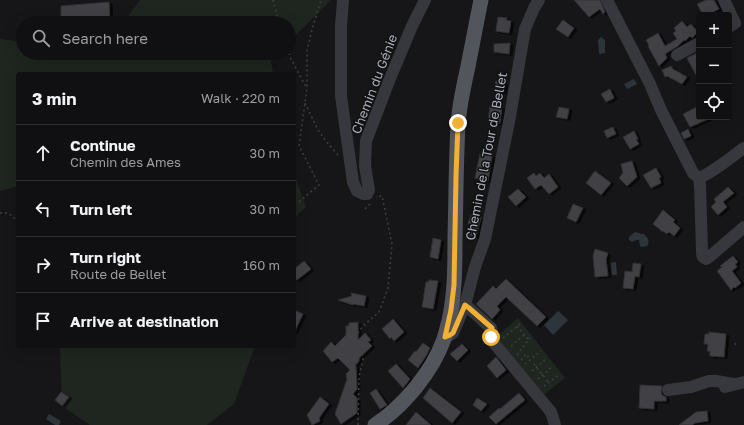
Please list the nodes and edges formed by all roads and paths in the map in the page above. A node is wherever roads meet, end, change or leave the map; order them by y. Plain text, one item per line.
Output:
1 (273, 0) edge
2 (322, 0) edge
3 (343, 0) edge
4 (425, 0) edge
5 (481, 0) edge
6 (539, 0) edge
7 (607, 0) edge
8 (724, 0) edge
9 (730, 12) edge
10 (277, 16) edge
11 (732, 17) edge
12 (732, 25) edge
13 (696, 45) edge
14 (676, 55) dead end
15 (292, 60) edge
16 (307, 88) junction
17 (305, 103) junction
18 (744, 148) edge
19 (351, 165) junction
20 (699, 178) junction
21 (375, 197) dead end
22 (372, 202) dead end
23 (296, 203) edge
24 (365, 209) dead end
25 (0, 214) edge
26 (16, 219) edge
27 (744, 227) edge
28 (465, 305) junction
29 (520, 324) dead end
30 (517, 326) junction
31 (524, 335) junction
32 (445, 337) junction
33 (530, 338) dead end
34 (501, 340) dead end
35 (528, 340) junction
36 (736, 340) dead end
37 (735, 345) dead end
38 (508, 349) dead end
39 (541, 351) dead end
40 (515, 358) dead end
41 (547, 358) dead end
42 (530, 359) junction
43 (520, 363) dead end
44 (534, 364) dead end
45 (522, 366) dead end
46 (553, 366) dead end
47 (537, 367) junction
48 (529, 374) dead end
49 (560, 374) dead end
50 (543, 375) junction
51 (535, 381) dead end
52 (549, 383) junction
53 (734, 385) edge
54 (543, 388) dead end
55 (668, 390) dead end
56 (358, 425) edge
57 (375, 425) edge
58 (555, 425) edge

1 - 10 path
2 - 16 path
3 - 19 street, Chemin du Génie
4 - 19 street, Chemin du Génie
5 - 32 main road
6 - 28 street, Chemin de la Tour de Bellet
7 - 20 street
8 - 9 street
11 - 12 street
13 - 14 street
15 - 16 path
16 - 17 path
17 - 19 path
17 - 23 path
18 - 20 street
20 - 27 street
21 - 56 path
22 - 24 path
25 - 26 path
28 - 32 street, Chemin de la Tour de Bellet
28 - 58 street
29 - 30 path
30 - 31 path
30 - 34 path
31 - 35 path
31 - 38 path
32 - 57 main road
33 - 35 path
35 - 40 path
36 - 37 path
39 - 42 path
41 - 47 path
42 - 43 path
42 - 45 path
44 - 47 path
46 - 50 path
47 - 48 path
47 - 50 path
49 - 52 path
50 - 51 path
50 - 52 path
52 - 54 path
53 - 55 street

